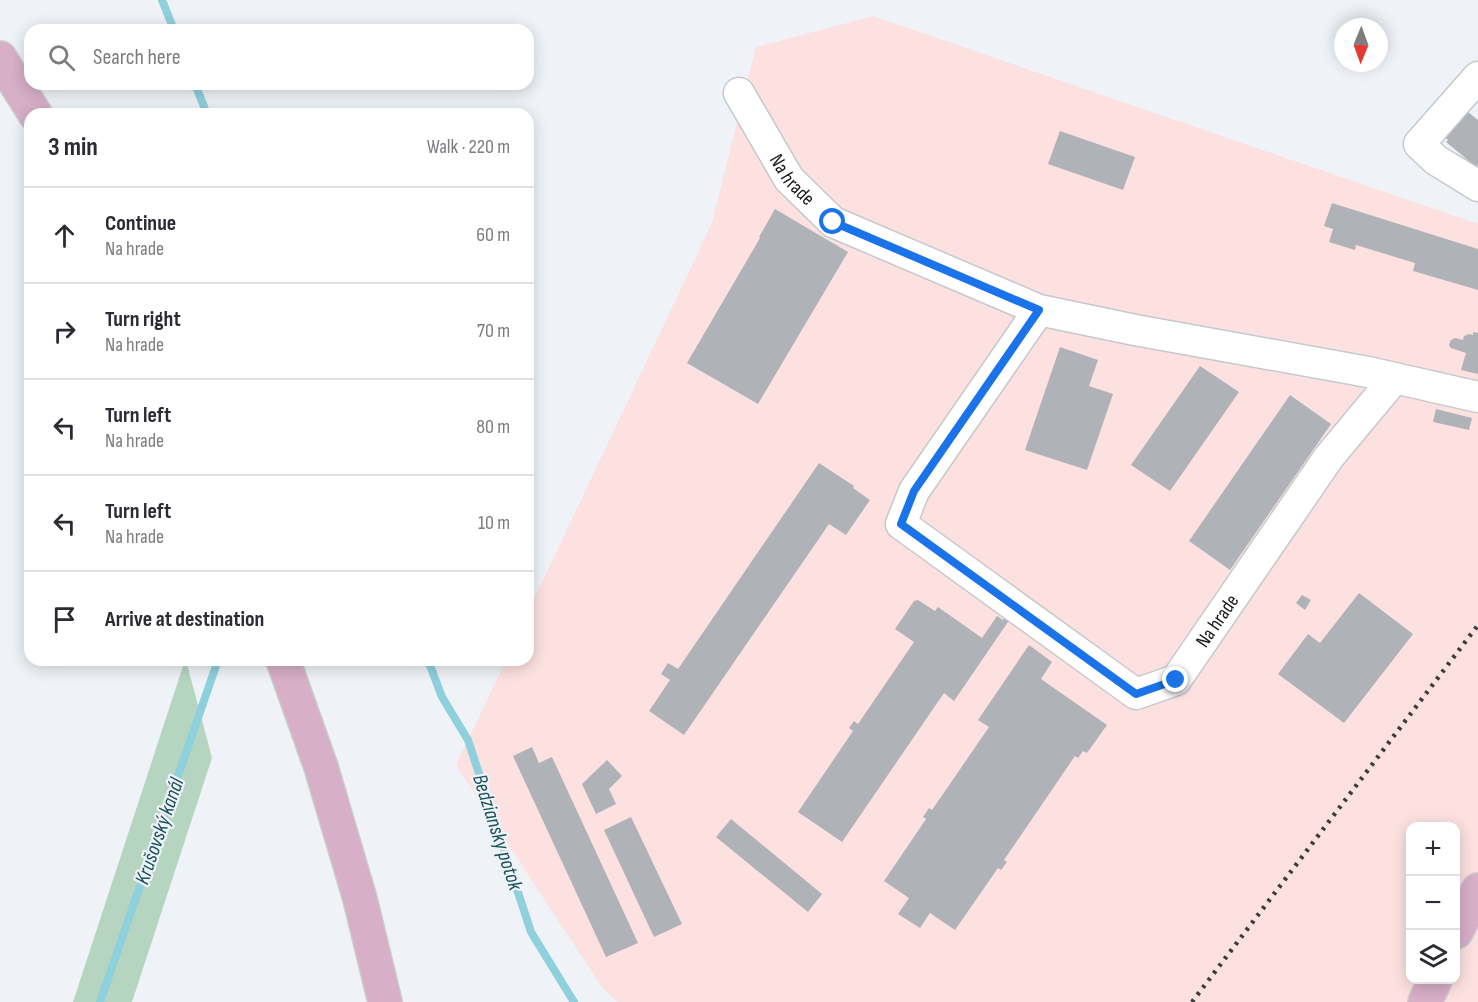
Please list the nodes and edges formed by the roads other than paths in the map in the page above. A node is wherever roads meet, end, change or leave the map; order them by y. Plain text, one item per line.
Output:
1 (0, 58) edge
2 (1478, 77) edge
3 (739, 93) dead end
4 (31, 108) edge
5 (1478, 186) edge
6 (1039, 310) junction
7 (1394, 379) junction
8 (1478, 397) edge
9 (285, 666) edge
10 (1478, 890) edge
11 (1456, 930) edge
12 (1433, 984) edge
13 (385, 1002) edge
14 (1425, 1002) edge

1 - 4 main road
2 - 5 lane
3 - 6 lane, Na hrade
6 - 7 lane, Na hrade
6 - 7 lane, Na hrade
7 - 8 lane, Na hrade
9 - 13 main road
10 - 11 main road
12 - 14 main road

